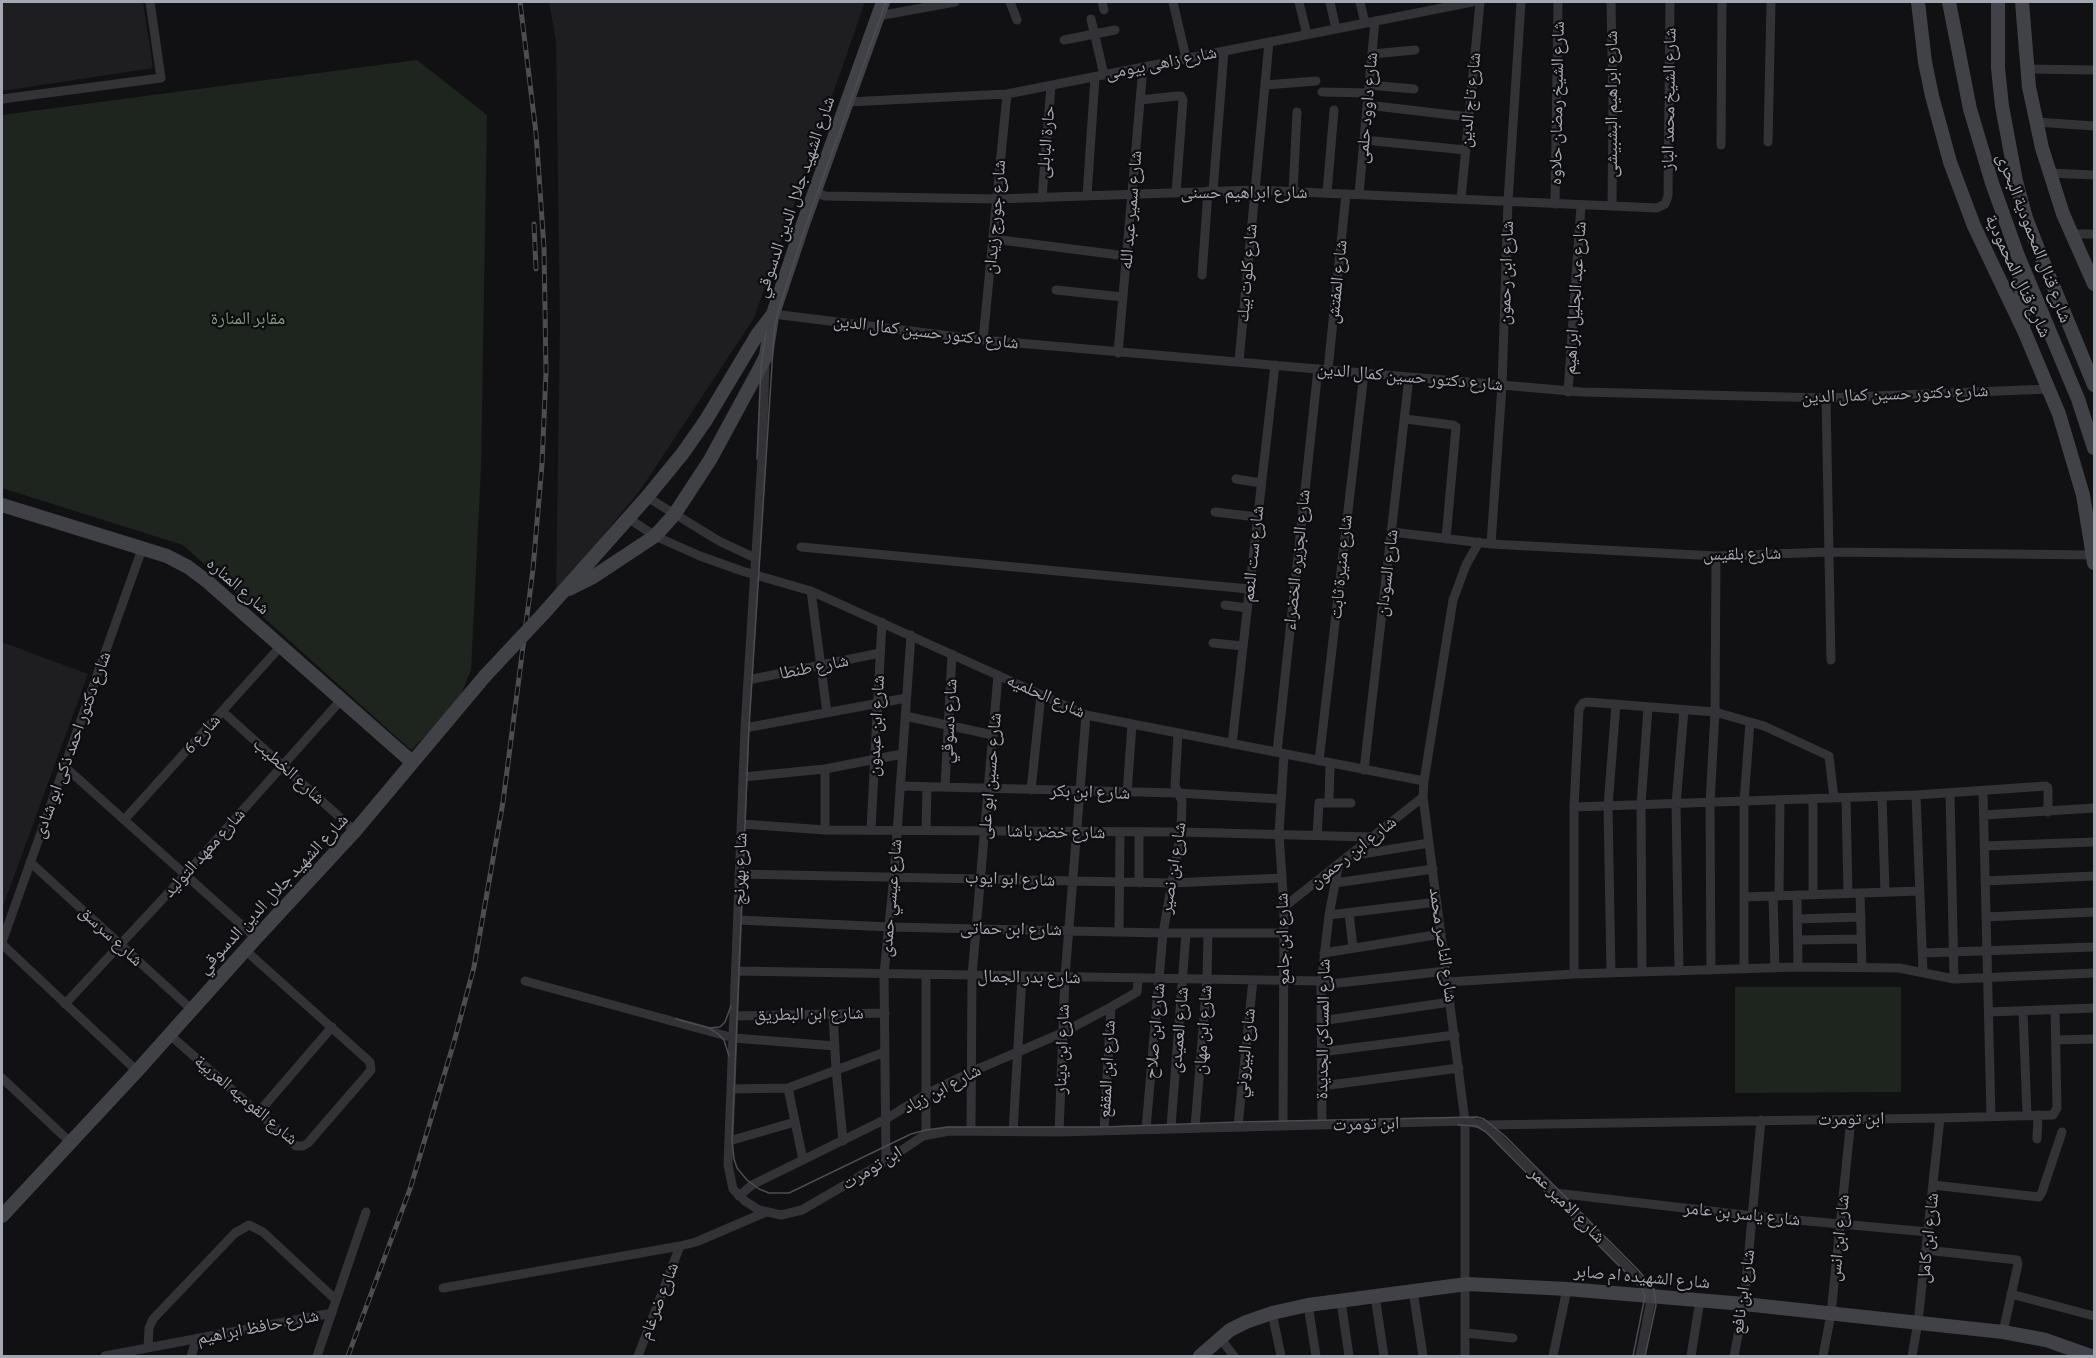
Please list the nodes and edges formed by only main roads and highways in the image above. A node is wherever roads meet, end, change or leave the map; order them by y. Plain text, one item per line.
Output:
1 (883, 2) edge
2 (1918, 2) edge
3 (1948, 2) edge
4 (1998, 2) edge
5 (2022, 2) edge
6 (2018, 256) junction
7 (2094, 284) edge
8 (773, 315) junction
9 (2025, 333) junction
10 (2094, 385) edge
11 (2094, 448) edge
12 (2, 504) edge
13 (2094, 559) edge
14 (564, 591) junction
15 (412, 762) junction
16 (2, 1216) edge
17 (1200, 1356) edge
18 (2091, 1356) edge

1 - 8 main road, شارع الشهيد جلال الدين الدسوقي
2 - 9 main road, شارع قنال المحمودية
3 - 6 main road, شارع قنال المحمودية البحرى
4 - 10 main road, شارع قنال المحمودية البحرى
5 - 7 main road
6 - 9 main road
6 - 11 main road, شارع قنال المحمودية البحرى
8 - 14 main road, شارع الشهيد جلال الدين الدسوقي
8 - 14 main road, شارع الشهيد جلال الدين الدسوقي
9 - 13 main road, شارع قنال المحمودية
12 - 15 main road, شارع المناره
14 - 15 main road, شارع الشهيد جلال الدين الدسوقي, bridge
15 - 16 main road, شارع الشهيد جلال الدين الدسوقي
17 - 18 main road, شارع الشهيده ام صابر

